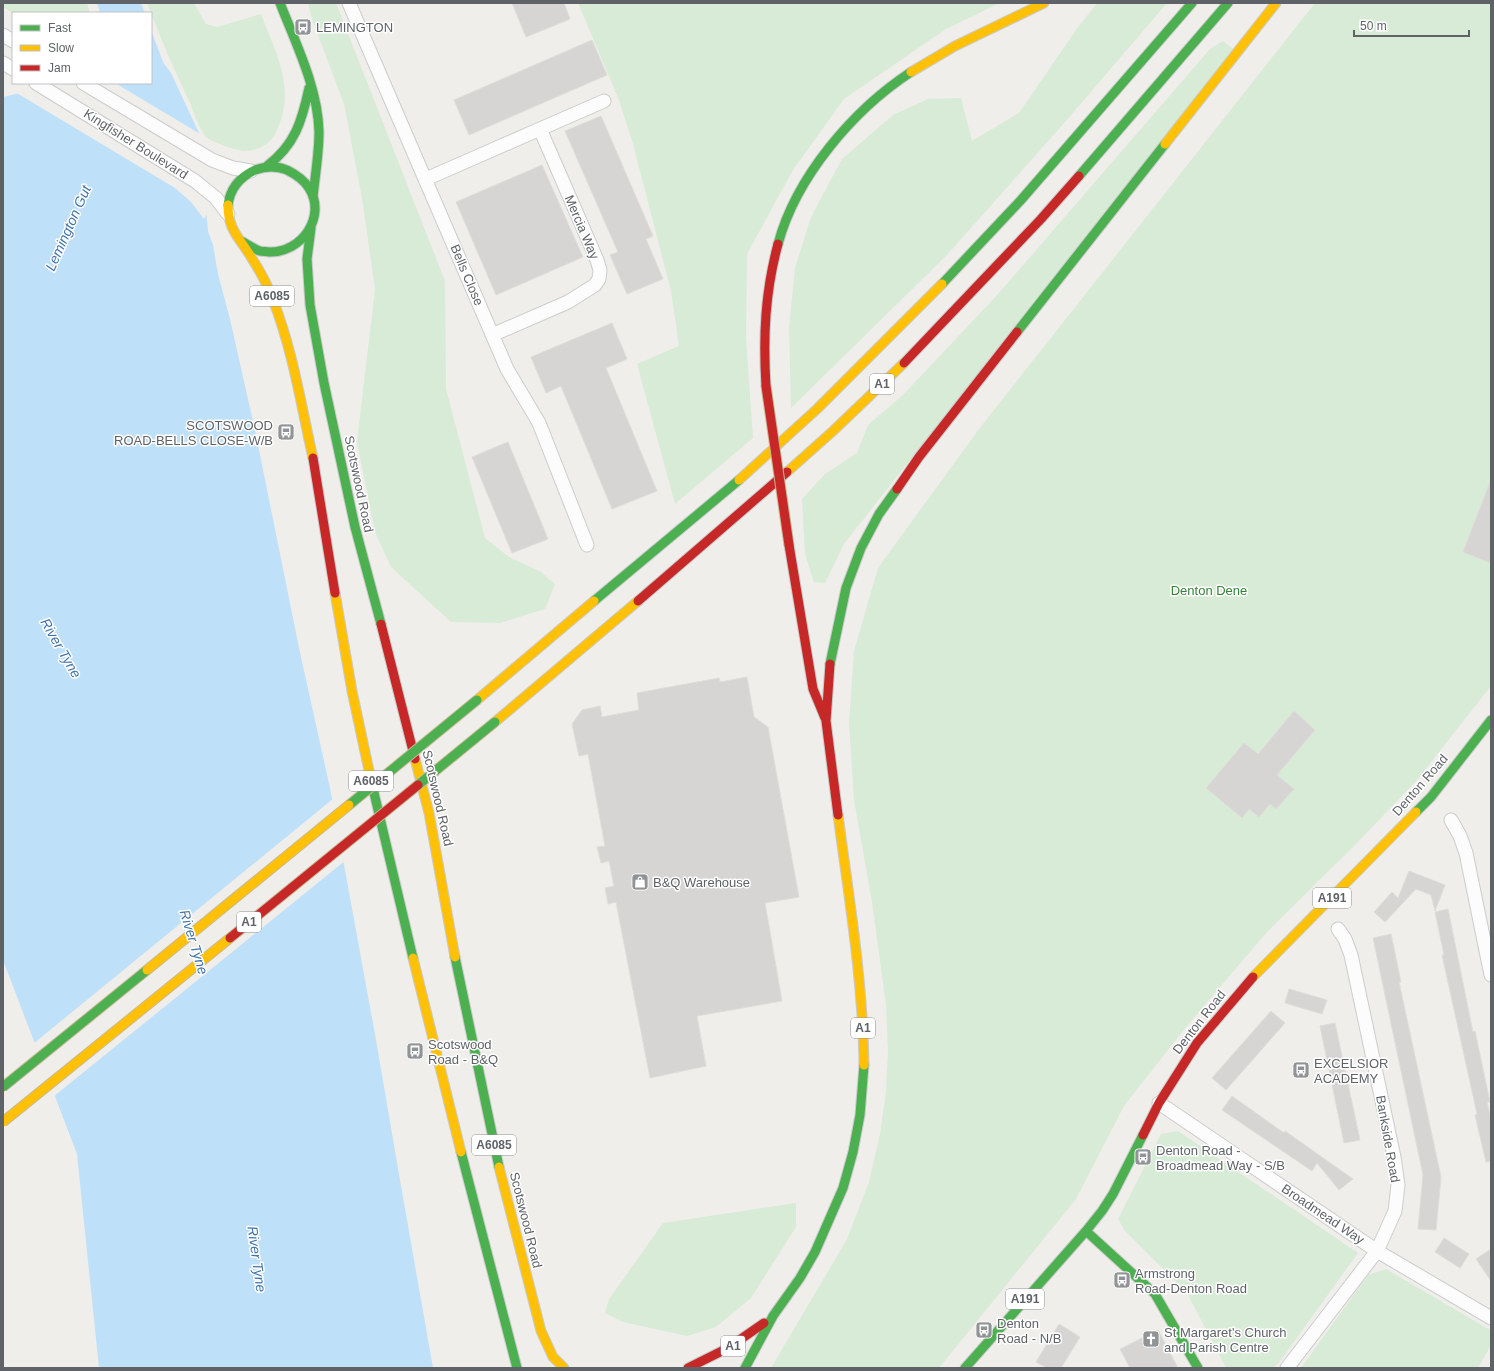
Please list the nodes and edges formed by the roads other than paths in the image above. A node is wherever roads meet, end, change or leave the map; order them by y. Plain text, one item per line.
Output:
1 (280, 3) edge
2 (349, 3) edge
3 (1044, 3) edge
4 (1192, 3) edge
5 (1228, 3) edge
6 (1276, 3) edge
7 (3, 35) edge
8 (12, 40) edge
9 (38, 84) edge
10 (85, 84) edge
11 (309, 85) junction
12 (604, 101) dead end
13 (540, 129) junction
14 (267, 166) junction
15 (251, 171) junction
16 (426, 179) junction
17 (313, 197) junction
18 (228, 214) junction
19 (311, 228) junction
20 (241, 241) junction
21 (492, 335) junction
22 (587, 545) dead end
23 (1491, 720) edge
24 (826, 721) junction
25 (1451, 820) dead end
26 (1338, 929) dead end
27 (1491, 975) edge
28 (3, 1087) edge
29 (1159, 1102) junction
30 (3, 1122) edge
31 (1086, 1231) junction
32 (1378, 1251) junction
33 (773, 1316) junction
34 (1491, 1318) edge
35 (517, 1368) edge
36 (564, 1368) edge
37 (688, 1368) edge
38 (744, 1368) edge
39 (966, 1368) edge
40 (1198, 1368) edge
41 (1287, 1368) edge

1 - 11 main road
2 - 16 street, Bells Close
3 - 24 main road, A1, bridge
4 - 28 main road, A1, bridge
5 - 30 main road, A1, bridge
6 - 24 main road, A1
7 - 8 street
9 - 18 street, Kingfisher Boulevard
10 - 15 street, Kingfisher Boulevard
11 - 14 main road
11 - 17 main road
12 - 13 street
13 - 16 street
13 - 21 street, Mercia Way
14 - 15 main road
14 - 17 main road
15 - 18 main road
16 - 21 street, Bells Close
17 - 19 main road
18 - 20 main road
19 - 20 main road
19 - 36 main road, Scotswood Road / A6085
20 - 35 main road, A6085
21 - 22 street, Bells Close
23 - 29 main road, Denton Road / A191
24 - 33 main road, A1
25 - 27 street
26 - 32 street, Bankside Road
29 - 31 main road, Denton Road / A191
29 - 32 street, Broadmead Way
31 - 39 main road, Denton Road / A191
31 - 40 main road
32 - 34 street, Broadmead Way
32 - 41 street, Bankside Road
33 - 37 main road, A1
33 - 38 main road, A1

